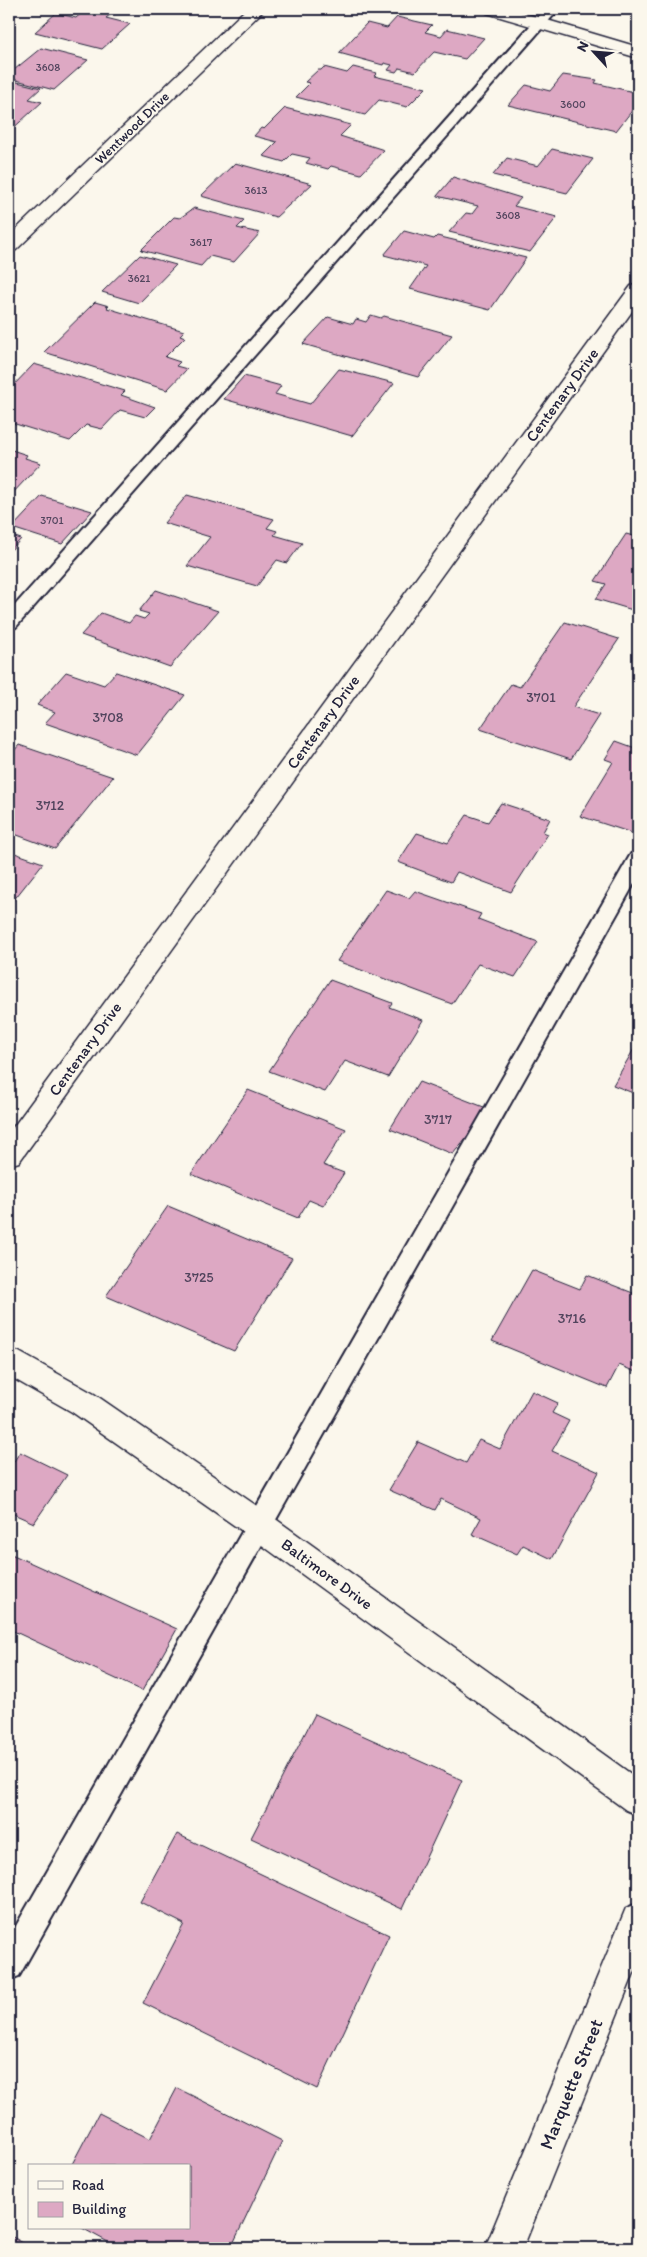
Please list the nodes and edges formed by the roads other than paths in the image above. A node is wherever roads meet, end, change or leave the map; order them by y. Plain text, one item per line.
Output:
1 (256, 9) edge
2 (492, 9) edge
3 (552, 9) edge
4 (540, 22) junction
5 (638, 53) edge
6 (9, 246) edge
7 (638, 290) edge
8 (9, 623) edge
9 (638, 859) edge
10 (9, 1154) edge
11 (9, 1361) edge
12 (259, 1525) junction
13 (638, 1799) edge
14 (638, 1920) edge
15 (9, 1966) edge
16 (504, 2248) edge

1 - 6 street, Wentwood Drive
2 - 4 street
3 - 4 lane
4 - 5 street
4 - 8 lane
7 - 10 street, Centenary Drive
9 - 12 lane
11 - 12 street, Baltimore Drive
12 - 13 street, Baltimore Drive
12 - 15 lane
14 - 16 street, Marquette Street

